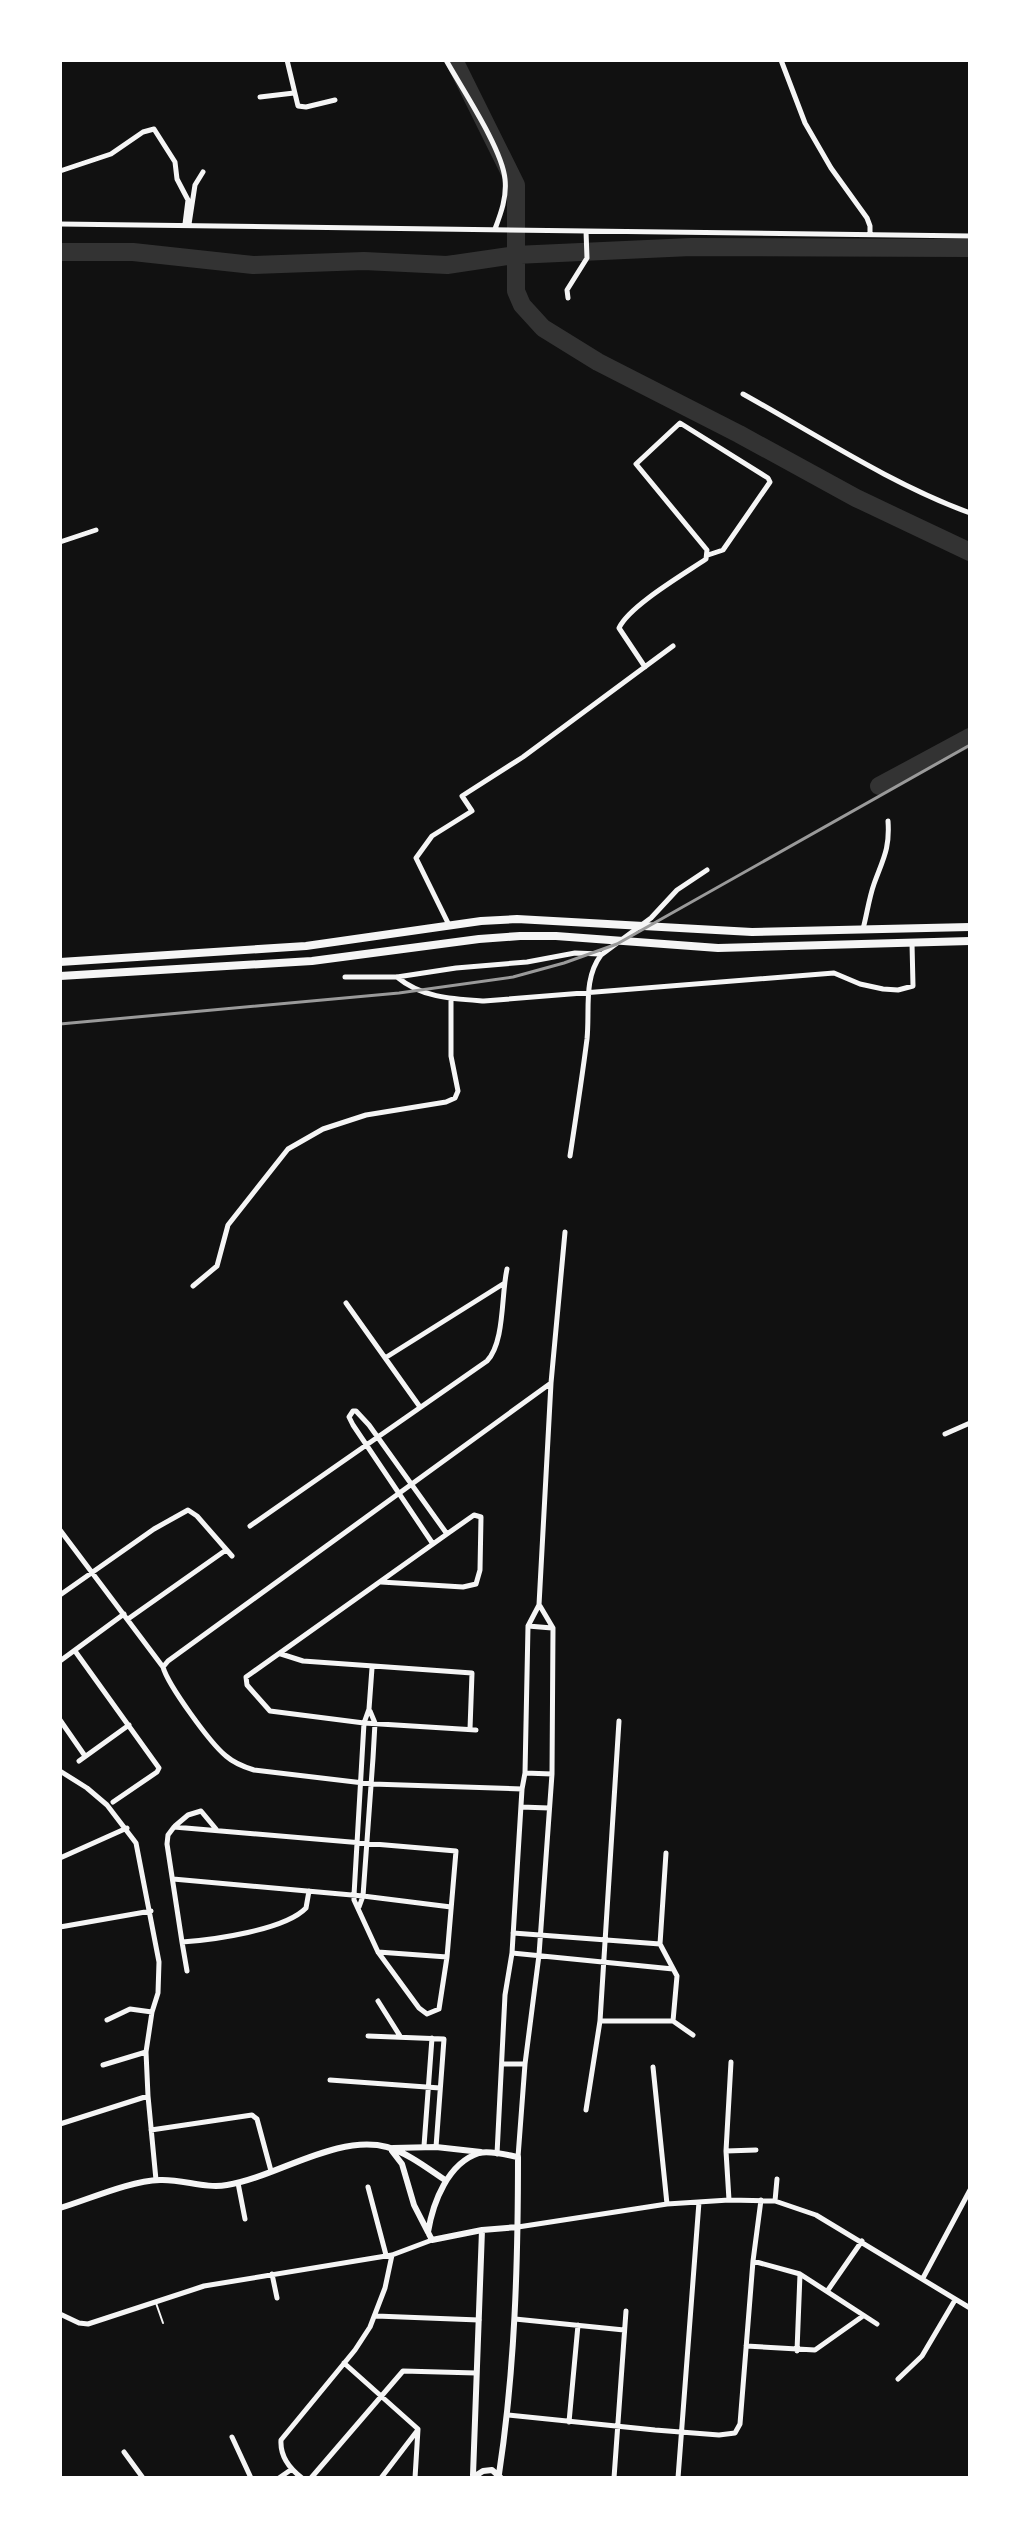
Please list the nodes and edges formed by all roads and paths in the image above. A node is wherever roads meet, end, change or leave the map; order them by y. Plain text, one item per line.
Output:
1 (287, 60) edge
2 (446, 60) edge
3 (781, 60) edge
4 (294, 93) junction
5 (260, 97) dead end
6 (335, 100) dead end
7 (60, 171) edge
8 (203, 172) dead end
9 (60, 224) edge
10 (187, 224) junction
11 (497, 229) junction
12 (586, 231) junction
13 (870, 234) junction
14 (970, 236) edge
15 (568, 298) dead end
16 (743, 394) dead end
17 (970, 513) edge
18 (96, 530) dead end
19 (60, 542) edge
20 (708, 555) junction
21 (673, 646) dead end
22 (645, 667) junction
23 (888, 821) dead end
24 (707, 870) dead end
25 (449, 925) junction
26 (970, 927) edge
27 (863, 930) junction
28 (970, 941) edge
29 (912, 943) junction
30 (601, 955) junction
31 (60, 962) edge
32 (60, 976) edge
33 (345, 977) dead end
34 (397, 977) junction
35 (589, 992) junction
36 (451, 1000) junction
37 (570, 1156) dead end
38 (565, 1232) dead end
39 (507, 1269) dead end
40 (504, 1284) junction
41 (193, 1286) dead end
42 (346, 1303) dead end
43 (385, 1358) junction
44 (551, 1383) junction
45 (420, 1407) junction
46 (970, 1423) edge
47 (945, 1434) dead end
48 (377, 1436) junction
49 (366, 1444) junction
50 (412, 1484) junction
51 (399, 1493) junction
52 (250, 1526) dead end
53 (60, 1530) edge
54 (447, 1534) junction
55 (433, 1544) junction
56 (226, 1550) junction
57 (232, 1556) dead end
58 (93, 1571) junction
59 (381, 1582) junction
60 (60, 1595) edge
61 (539, 1605) junction
62 (126, 1617) junction
63 (528, 1626) junction
64 (553, 1628) junction
65 (75, 1651) junction
66 (280, 1654) junction
67 (60, 1661) edge
68 (163, 1667) junction
69 (372, 1668) junction
70 (369, 1709) junction
71 (60, 1720) edge
72 (619, 1721) dead end
73 (364, 1723) junction
74 (375, 1723) junction
75 (129, 1725) junction
76 (85, 1756) junction
77 (79, 1761) dead end
78 (60, 1771) edge
79 (525, 1773) junction
80 (552, 1774) junction
81 (362, 1783) junction
82 (372, 1784) junction
83 (522, 1789) junction
84 (113, 1802) dead end
85 (521, 1807) junction
86 (549, 1808) junction
87 (174, 1827) junction
88 (127, 1828) junction
89 (217, 1830) junction
90 (357, 1844) junction
91 (367, 1845) junction
92 (456, 1851) junction
93 (463, 1851) dead end
94 (666, 1853) dead end
95 (60, 1858) edge
96 (173, 1879) junction
97 (309, 1891) junction
98 (354, 1895) junction
99 (363, 1896) junction
100 (358, 1907) junction
101 (451, 1907) junction
102 (151, 1911) junction
103 (60, 1927) edge
104 (513, 1933) junction
105 (540, 1934) junction
106 (605, 1940) junction
107 (182, 1942) junction
108 (660, 1944) junction
109 (378, 1952) junction
110 (512, 1953) junction
111 (539, 1955) junction
112 (447, 1957) junction
113 (604, 1961) junction
114 (674, 1969) junction
115 (187, 1971) dead end
116 (378, 2001) dead end
117 (152, 2012) junction
118 (107, 2020) dead end
119 (600, 2021) junction
120 (673, 2021) junction
121 (693, 2035) dead end
122 (368, 2036) dead end
123 (400, 2037) junction
124 (432, 2038) junction
125 (146, 2052) junction
126 (731, 2062) dead end
127 (502, 2064) junction
128 (525, 2064) junction
129 (103, 2065) dead end
130 (653, 2067) dead end
131 (330, 2080) dead end
132 (429, 2087) junction
133 (440, 2088) junction
134 (148, 2096) junction
135 (586, 2110) dead end
136 (60, 2124) edge
137 (151, 2130) junction
138 (424, 2146) junction
139 (436, 2147) junction
140 (390, 2148) junction
141 (756, 2150) dead end
142 (726, 2151) junction
143 (481, 2152) junction
144 (497, 2154) junction
145 (518, 2157) junction
146 (271, 2171) junction
147 (777, 2179) dead end
148 (156, 2180) junction
149 (445, 2180) junction
150 (238, 2183) junction
151 (368, 2187) dead end
152 (970, 2190) edge
153 (729, 2200) junction
154 (761, 2200) junction
155 (775, 2201) junction
156 (699, 2202) junction
157 (667, 2204) junction
158 (60, 2208) edge
159 (245, 2219) dead end
160 (518, 2227) junction
161 (482, 2230) junction
162 (428, 2232) junction
163 (432, 2240) junction
164 (862, 2241) junction
165 (389, 2255) junction
166 (753, 2261) junction
167 (272, 2274) junction
168 (800, 2274) junction
169 (923, 2278) junction
170 (828, 2290) junction
171 (277, 2298) dead end
172 (955, 2300) junction
173 (156, 2302) junction
174 (970, 2308) edge
175 (626, 2311) dead end
176 (60, 2314) edge
177 (376, 2316) junction
178 (863, 2316) junction
179 (515, 2319) junction
180 (479, 2320) junction
181 (163, 2323) dead end
182 (877, 2324) dead end
183 (578, 2325) junction
184 (624, 2330) junction
185 (746, 2346) junction
186 (797, 2351) junction
187 (344, 2363) junction
188 (476, 2373) junction
189 (898, 2379) dead end
190 (382, 2398) junction
191 (508, 2415) junction
192 (569, 2422) junction
193 (618, 2426) junction
194 (418, 2429) junction
195 (680, 2432) junction
196 (232, 2437) dead end
197 (124, 2452) dead end
198 (292, 2469) junction
199 (472, 2476) edge
200 (500, 2476) edge
201 (143, 2478) edge
202 (251, 2478) edge
203 (279, 2478) edge
204 (302, 2478) edge
205 (311, 2478) edge
206 (381, 2478) edge
207 (415, 2478) edge
208 (614, 2478) edge
209 (678, 2478) edge

1 - 4 street
2 - 11 street
3 - 13 street
4 - 5 street
4 - 6 street
7 - 10 street
8 - 10 street
9 - 10 street
10 - 11 street
11 - 12 street
12 - 13 street
12 - 15 street
13 - 14 street
16 - 17 street
18 - 19 street
20 - 20 street
20 - 22 street
21 - 22 street
22 - 25 street
23 - 27 street
24 - 30 street
25 - 27 highway
25 - 31 highway
26 - 27 highway
28 - 29 highway
29 - 32 highway
29 - 35 street
30 - 34 street
30 - 35 street
33 - 34 street
34 - 36 street
35 - 36 street
35 - 37 street
36 - 41 street
38 - 44 street
39 - 40 street
40 - 43 street
40 - 45 street
42 - 43 street
43 - 45 street
44 - 50 street
44 - 61 street
45 - 48 street
46 - 47 street
48 - 49 street
48 - 49 street
48 - 50 street
49 - 51 street
49 - 52 street
50 - 51 street
50 - 54 street
51 - 55 street
51 - 68 street
53 - 58 street
54 - 55 street
54 - 59 street
55 - 59 street
56 - 57 street
56 - 58 street
56 - 62 street
58 - 60 street
58 - 62 street
59 - 66 street
61 - 63 street
61 - 64 street
62 - 65 street
62 - 68 street
63 - 64 street
63 - 79 street
64 - 80 street
65 - 67 street
65 - 75 street
66 - 69 street
66 - 73 street
68 - 81 street
69 - 70 street
69 - 74 street
70 - 73 street
70 - 74 street
71 - 76 street
72 - 106 street
73 - 74 street
73 - 81 street
74 - 82 street
75 - 76 street
75 - 84 street
76 - 77 street
78 - 88 street
79 - 80 street
79 - 83 street
80 - 86 street
81 - 82 street
81 - 90 street
82 - 83 street
82 - 91 street
83 - 85 street
85 - 86 street
85 - 104 street
86 - 105 street
87 - 89 street
87 - 89 street
87 - 96 street
88 - 95 street
88 - 102 street
89 - 90 street
90 - 91 street
90 - 98 street
91 - 92 street
91 - 99 street
92 - 93 street
92 - 101 street
94 - 108 street
96 - 97 street
96 - 107 street
97 - 98 street
97 - 107 street
98 - 99 street
98 - 100 street
99 - 100 street
99 - 101 street
100 - 109 street
101 - 112 street
102 - 103 street
102 - 117 street
104 - 105 street
104 - 110 street
105 - 106 street
105 - 111 street
106 - 108 street
106 - 113 street
107 - 115 street
108 - 114 street
109 - 112 street
109 - 112 street
110 - 111 street
110 - 127 street
111 - 113 street
111 - 128 street
113 - 114 street
113 - 119 street
114 - 120 street
116 - 123 street
117 - 118 street
117 - 125 street
119 - 120 street
119 - 135 street
120 - 121 street
122 - 123 street
123 - 124 street
124 - 132 street
124 - 133 street
125 - 129 street
125 - 134 street
126 - 142 street
127 - 128 street
127 - 144 street
128 - 145 street
130 - 157 street
131 - 132 street
132 - 133 street
132 - 138 street
133 - 139 street
134 - 136 street
134 - 137 street
137 - 146 street
137 - 148 street
138 - 139 street
138 - 140 street
139 - 143 street
140 - 146 street
140 - 149 street
140 - 162 street
141 - 142 street
142 - 153 street
143 - 144 street
143 - 149 street
144 - 145 street
145 - 160 street
146 - 150 street
147 - 155 street
148 - 150 street
148 - 158 street
149 - 162 street
150 - 159 street
151 - 165 street
152 - 169 street
153 - 154 street
153 - 156 street
154 - 155 street
154 - 166 street
155 - 164 street
156 - 157 street
156 - 195 street
157 - 160 street
160 - 161 street
160 - 179 street
161 - 163 street
161 - 180 street
162 - 163 street
163 - 165 street
164 - 169 street
164 - 170 street
165 - 167 street
165 - 177 street
166 - 168 street
166 - 185 street
167 - 171 street
167 - 173 street
168 - 170 street
168 - 186 street
169 - 172 street
170 - 178 street
172 - 174 street
172 - 189 street
173 - 176 street
173 - 181 lane
175 - 184 street
177 - 180 street
177 - 187 street
178 - 182 street
178 - 186 street
179 - 183 street
179 - 191 street
180 - 188 street
183 - 184 street
183 - 192 street
184 - 193 street
185 - 186 street
185 - 195 street
187 - 190 street
187 - 198 street
188 - 190 street
188 - 199 street
190 - 194 street
190 - 205 street
191 - 192 street
191 - 200 street
192 - 193 street
193 - 195 street
193 - 208 street
194 - 206 street
194 - 207 street
195 - 209 street
196 - 202 street
197 - 201 street
198 - 203 street
198 - 204 street
199 - 200 street

